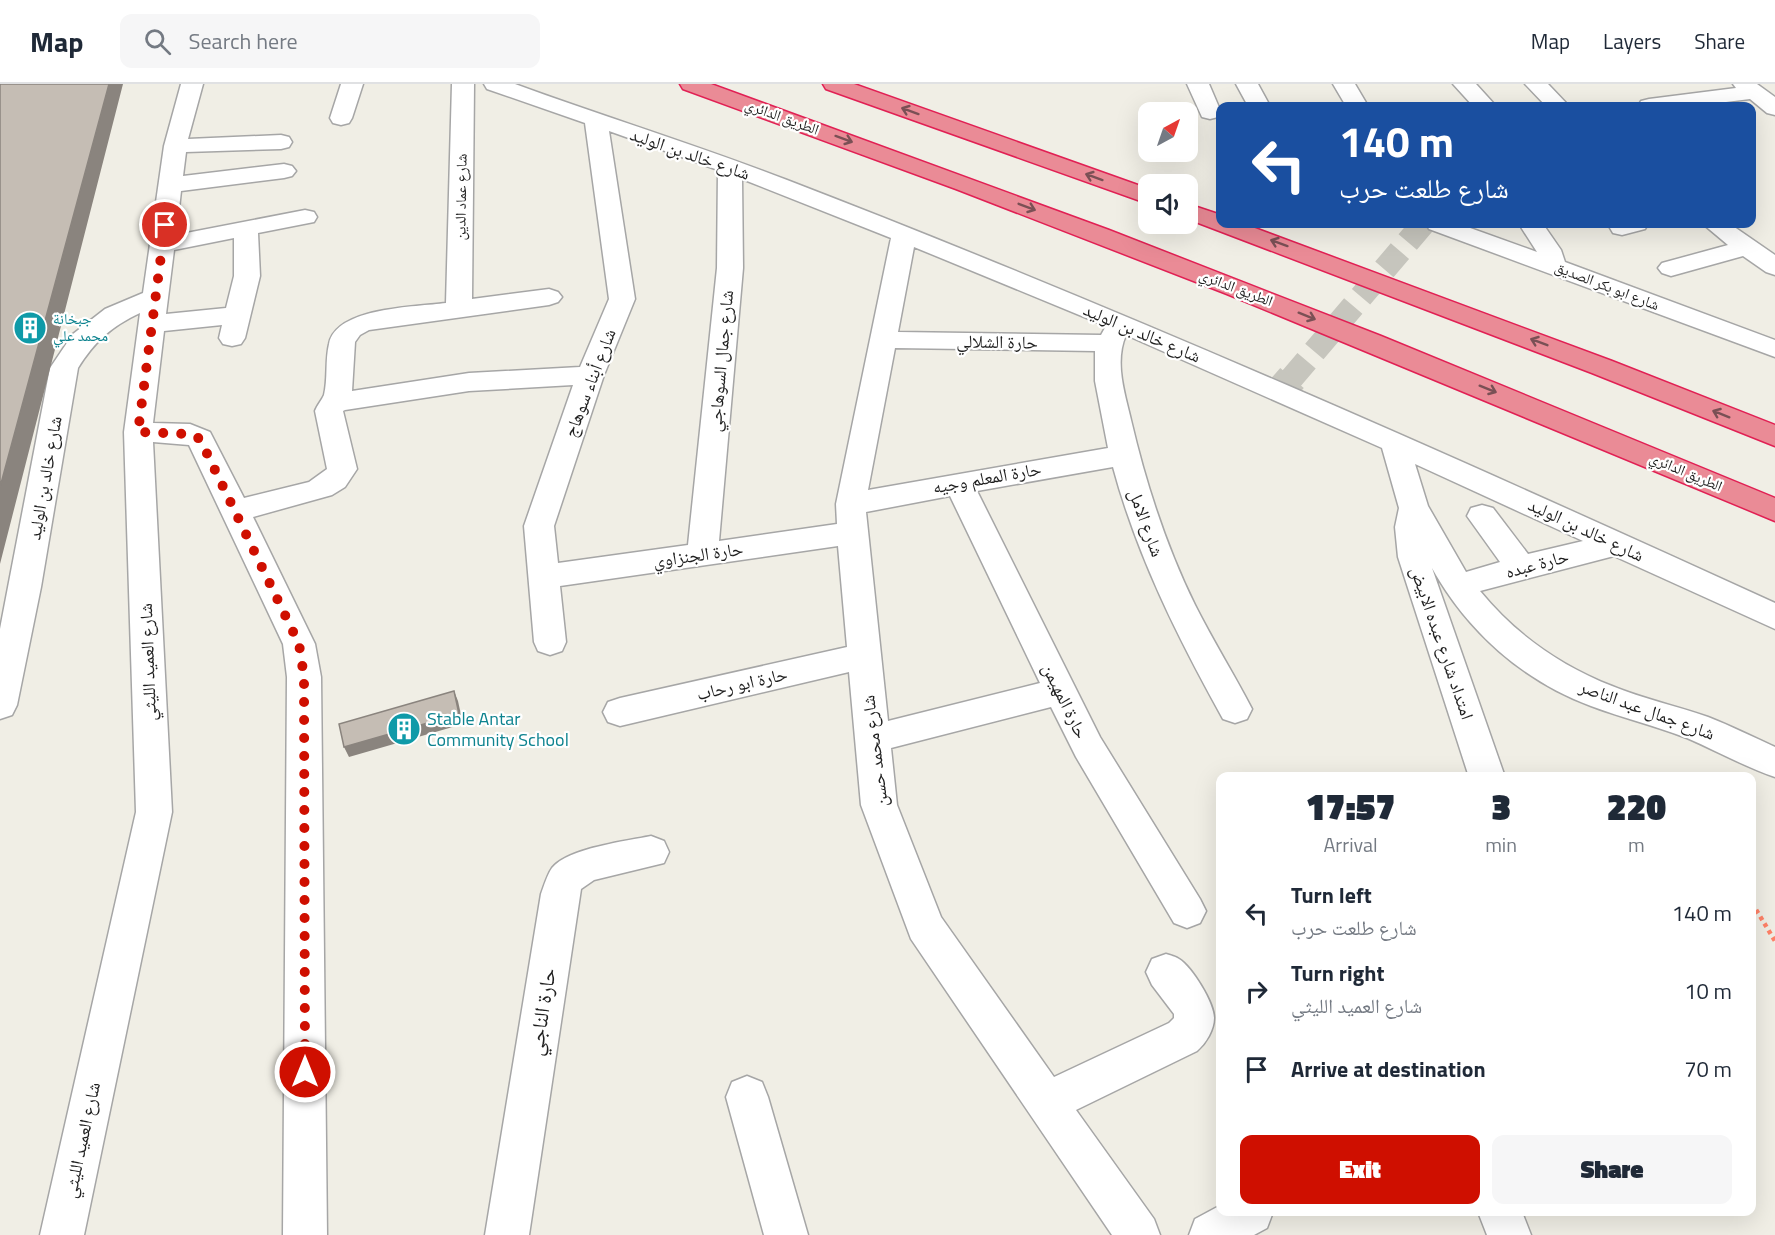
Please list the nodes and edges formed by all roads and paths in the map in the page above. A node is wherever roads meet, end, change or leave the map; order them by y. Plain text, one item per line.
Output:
1 (192, 84) edge
2 (352, 84) edge
3 (463, 84) edge
4 (495, 84) edge
5 (691, 84) edge
6 (834, 84) edge
7 (1198, 84) edge
8 (1247, 84) edge
9 (1344, 84) edge
10 (1464, 84) edge
11 (1536, 84) edge
12 (1748, 88) edge
13 (1257, 102) edge
14 (1355, 102) edge
15 (1481, 102) edge
16 (1554, 102) edge
17 (1671, 102) edge
18 (1775, 108) edge
19 (1210, 112) dead end
20 (341, 118) dead end
21 (596, 122) junction
22 (281, 142) dead end
23 (175, 146) junction
24 (730, 167) junction
25 (284, 171) dead end
26 (170, 185) junction
27 (1138, 193) edge
28 (1198, 215) edge
29 (305, 217) dead end
30 (1216, 221) edge
31 (1235, 228) edge
32 (1449, 228) edge
33 (1534, 228) edge
34 (1721, 228) edge
35 (246, 229) junction
36 (904, 234) junction
37 (162, 245) junction
38 (1748, 247) junction
39 (1553, 265) junction
40 (1775, 267) edge
41 (1671, 268) dead end
42 (549, 297) dead end
43 (459, 309) junction
44 (154, 310) junction
45 (1115, 333) junction
46 (884, 340) junction
47 (1775, 349) edge
48 (590, 375) junction
49 (337, 402) junction
50 (138, 432) junction
51 (1775, 436) edge
52 (1394, 441) junction
53 (1123, 455) junction
54 (958, 483) junction
55 (1413, 506) junction
56 (1775, 510) edge
57 (236, 511) junction
58 (1482, 516) dead end
59 (851, 518) junction
60 (1617, 544) junction
61 (702, 554) junction
62 (1521, 567) junction
63 (543, 577) junction
64 (1458, 586) junction
65 (13, 589) edge
66 (1775, 617) edge
67 (550, 642) dead end
68 (864, 656) junction
69 (1060, 691) junction
70 (0, 705) edge
71 (1235, 709) dead end
72 (620, 712) dead end
73 (873, 740) junction
74 (1775, 763) edge
75 (1485, 772) edge
76 (651, 852) dead end
77 (1756, 910) edge
78 (1188, 911) dead end
79 (1775, 941) edge
80 (1166, 972) dead end
81 (747, 1097) dead end
82 (1047, 1102) junction
83 (1244, 1216) edge
84 (1502, 1216) edge
85 (62, 1235) edge
86 (305, 1235) edge
87 (507, 1235) edge
88 (786, 1235) edge
89 (1138, 1235) edge
90 (1210, 1235) edge
91 (1509, 1235) edge

1 - 23 street, شارع العميد الليثي
2 - 20 street
3 - 43 street, شارع عماد الدين
4 - 21 street, شارع خالد بن الوليد
5 -> 56 highway, الطريق الدائري
27 -> 6 highway
7 - 19 street
8 - 13 street
9 - 14 street
10 - 15 street
11 - 16 street
12 - 17 street
12 - 18 street
21 - 24 street, شارع خالد بن الوليد
21 - 48 street, شارع أبناء سوهاج
22 - 23 street
23 - 26 street, شارع العميد الليثي
24 - 36 street, شارع خالد بن الوليد
24 - 61 street, شارع جمال السوهاجي
25 - 26 street
26 - 37 street, شارع العميد الليثي
28 - 30 highway
29 - 35 street
51 -> 31 highway
32 - 39 street, شارع ابو بكر الصديق
33 - 39 street
34 - 38 street
35 - 37 street
35 - 44 street, شارع خالد بن الوليد
36 - 45 street, شارع خالد بن الوليد
36 - 46 street, شارع محمد حسن
37 - 44 street, شارع العميد الليثي
38 - 40 street
38 - 41 street
39 - 47 street, شارع ابو بكر الصديق
42 - 43 street
43 - 49 street
44 - 50 street, شارع العميد الليثي
44 - 65 street, شارع خالد بن الوليد
45 - 46 street, حارة الشلالي
45 - 52 street, شارع خالد بن الوليد
45 - 53 street, شارع الامل
46 - 59 street, شارع محمد حسن
48 - 49 street
48 - 63 street, شارع أبناء سوهاج
49 - 57 street
50 - 57 street
50 - 85 street, شارع العميد الليثي
52 - 55 street, شارع جمال عبد الناصر
52 - 60 street, شارع خالد بن الوليد
53 - 54 street, حارة المعلم وجيه
53 - 71 street, شارع الامل
54 - 59 street, حارة المعلم وجيه
54 - 69 street, حارة المهيمن
55 - 64 street, شارع جمال عبد الناصر
55 - 75 street, امتداد شارع عبده الابيض
57 - 86 street
58 - 62 street
59 - 61 street, حارة الجنزاوي
59 - 68 street, شارع محمد حسن
60 - 62 street, حارة عبده
60 - 66 street, شارع خالد بن الوليد
61 - 63 street, حارة الجنزاوي
62 - 64 street, حارة عبده
63 - 67 street, شارع أبناء سوهاج
64 - 74 street, شارع جمال عبد الناصر
65 - 70 street, شارع خالد بن الوليد
68 - 72 street, حارة ابو رحاب
68 - 73 street, شارع محمد حسن
69 - 73 street
69 - 78 street, حارة المهيمن
73 - 82 street, شارع محمد حسن
76 - 87 street, حارة الناجي
77 - 79 path
80 - 82 street
81 - 88 street
82 - 89 street, شارع محمد حسن
83 - 90 street
84 - 91 street

